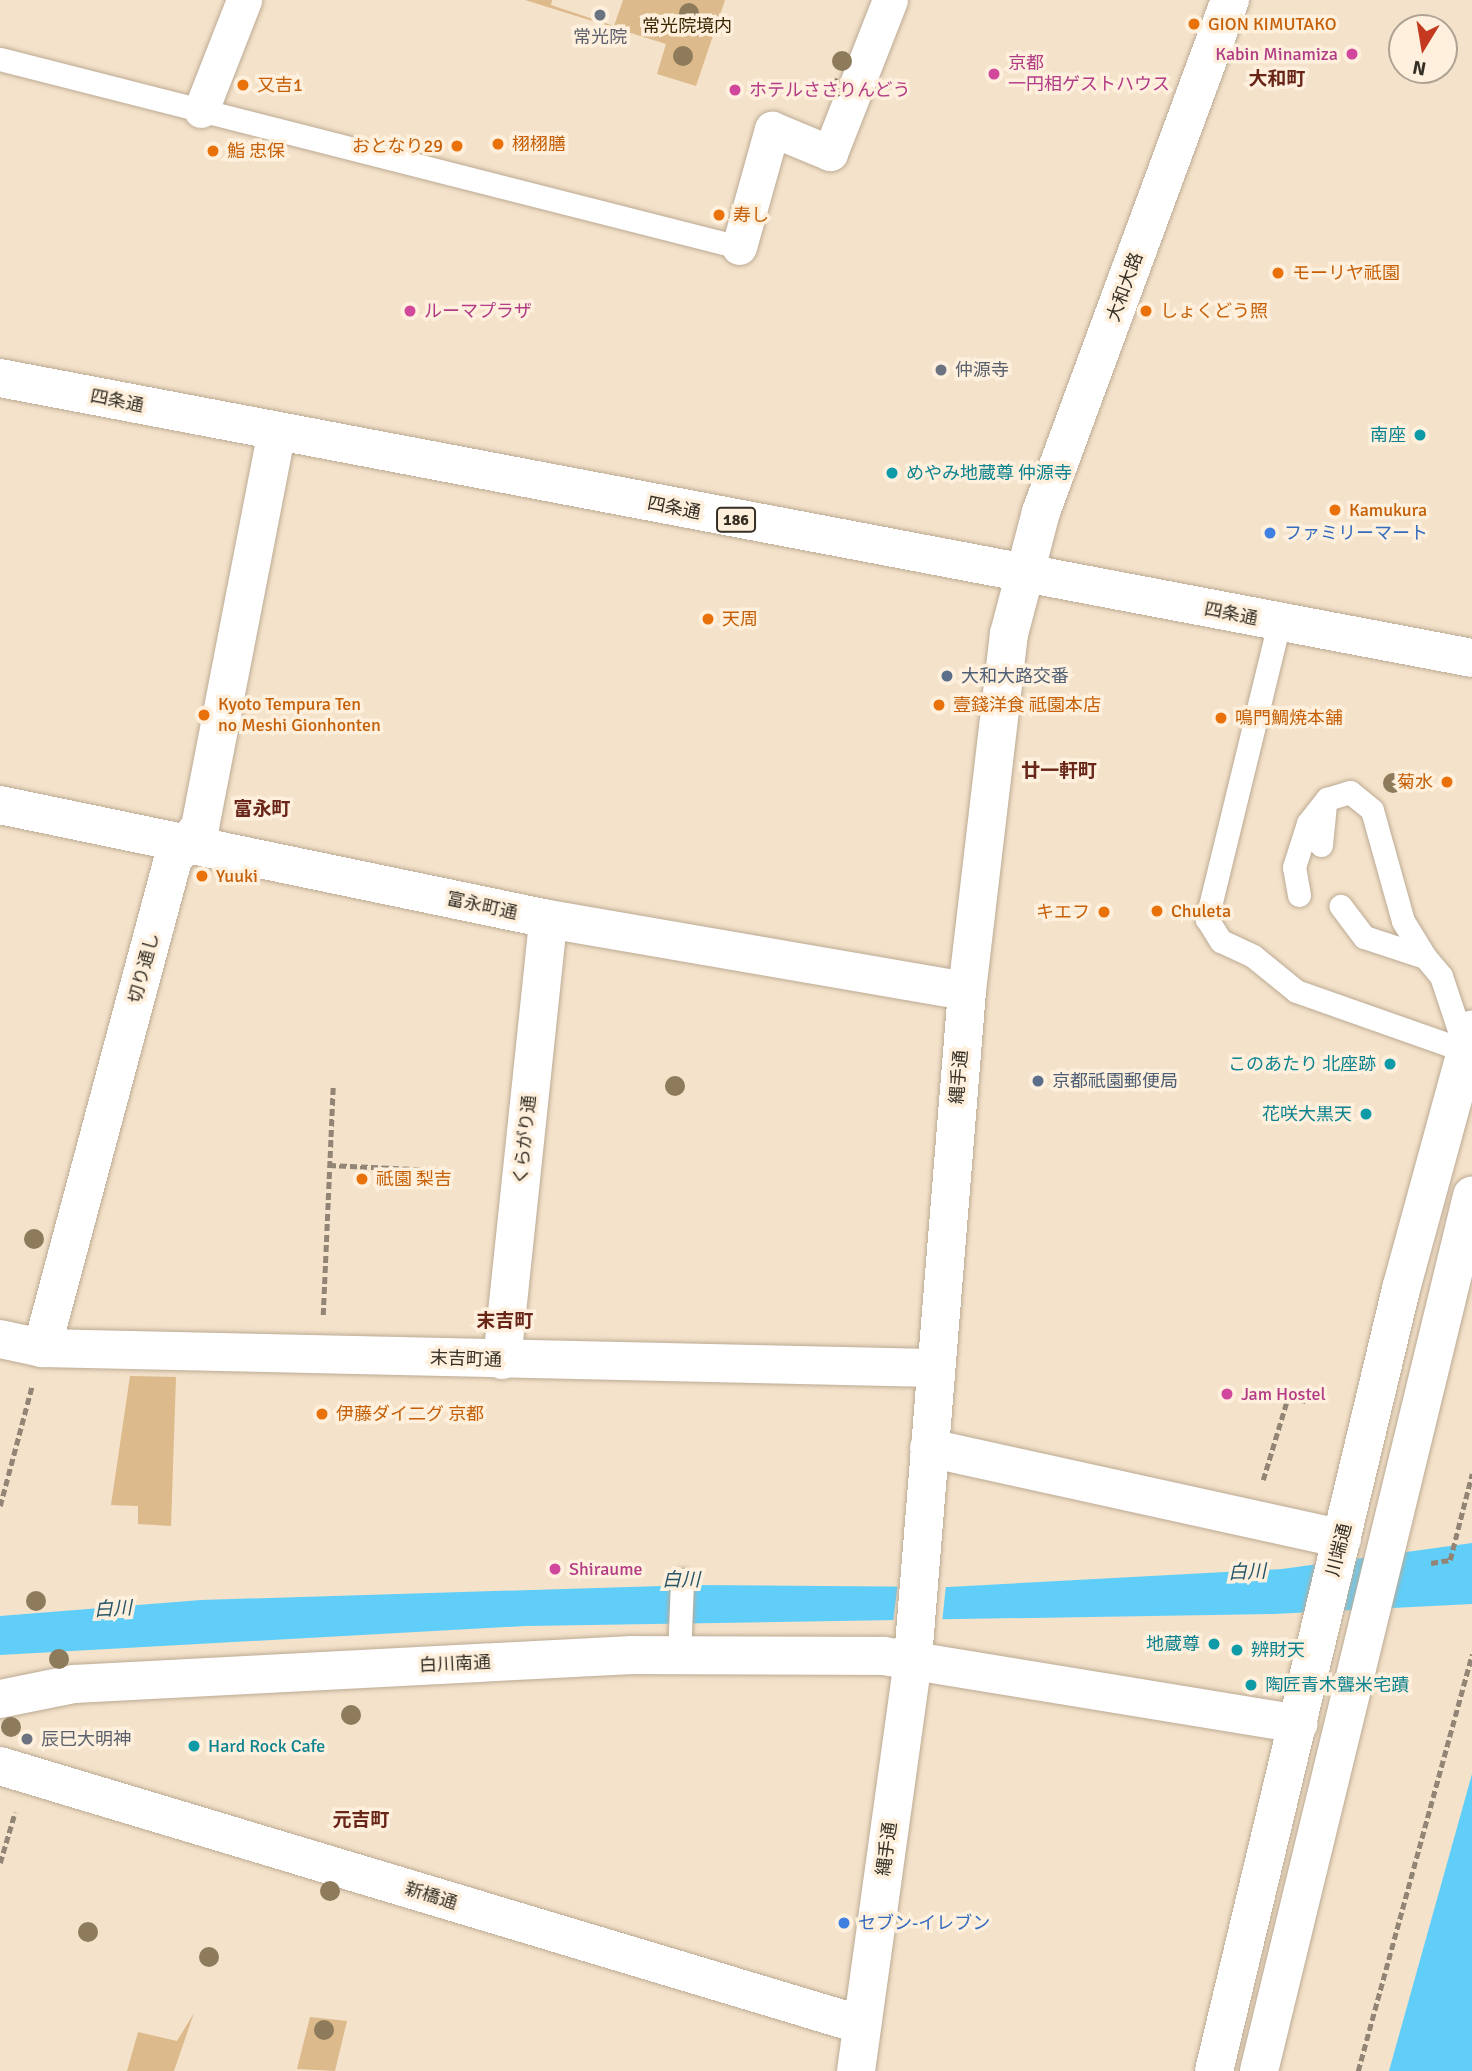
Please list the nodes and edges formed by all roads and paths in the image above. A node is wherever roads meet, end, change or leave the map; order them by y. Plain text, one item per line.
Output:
1 (244, 0) edge
2 (890, 0) edge
3 (1230, 0) edge
4 (0, 59) edge
5 (201, 110) junction
6 (739, 247) joint
7 (0, 378) edge
8 (277, 432) junction
9 (1022, 575) junction
10 (1279, 623) junction
11 (1472, 658) edge
12 (1327, 799) junction
13 (0, 805) edge
14 (183, 843) junction
15 (1321, 845) dead end
16 (1299, 895) dead end
17 (1341, 906) dead end
18 (548, 919) junction
19 (1425, 957) junction
20 (967, 991) junction
21 (1469, 1041) edge
22 (333, 1087) dead end
23 (329, 1165) junction
24 (436, 1170) dead end
25 (1472, 1196) edge
26 (0, 1339) edge
27 (42, 1348) junction
28 (322, 1355) junction
29 (502, 1360) junction
30 (933, 1368) junction
31 (1306, 1401) dead end
32 (929, 1447) junction
33 (1472, 1474) edge
34 (1272, 1490) dead end
35 (0, 1506) edge
36 (1342, 1539) junction
37 (1431, 1563) dead end
38 (682, 1580) dead end
39 (679, 1643) junction
40 (904, 1647) junction
41 (1472, 1654) edge
42 (0, 1699) edge
43 (1298, 1724) junction
44 (13, 1770) edge
45 (0, 1863) edge
46 (862, 2025) junction
47 (856, 2071) edge
48 (1214, 2071) edge
49 (1259, 2071) edge
50 (1358, 2071) edge

1 - 5 street
2 - 6 street
3 - 9 street, 大和大路
4 - 5 lane
5 - 6 lane
7 - 8 street, 四条通 / 186
8 - 9 street, 四条通 / 186
8 - 14 street, 切り通し
9 - 10 street, 四条通 / 186
9 - 20 street, 縄手通
10 - 11 street, 四条通 / 186
10 - 21 lane
12 - 15 lane
12 - 16 lane
12 - 19 lane
13 - 14 street, 富永町通
14 - 18 street, 富永町通
14 - 27 street, 切り通し
17 - 19 lane
18 - 20 street, 富永町通
18 - 29 street, くらがり通
19 - 21 lane
20 - 30 street, 縄手通
21 - 36 street, 川端通
22 - 23 path
23 - 24 path
23 - 28 path
25 - 49 street
26 - 27 street, 末吉町通
27 - 28 street, 末吉町通
27 - 35 path
28 - 29 street, 末吉町通
29 - 30 street, 末吉町通
30 - 32 street, 縄手通
31 - 34 path
32 - 36 street
32 - 40 street, 縄手通
33 - 37 path
36 - 43 street, 川端通
38 - 39 lane
39 - 40 street, 白川南通
39 - 42 street, 白川南通
40 - 43 street, 白川南通
40 - 46 street, 縄手通
41 - 50 path
43 - 48 street, 川端通
44 - 45 path
44 - 46 street, 新橋通
46 - 47 street, 縄手通

